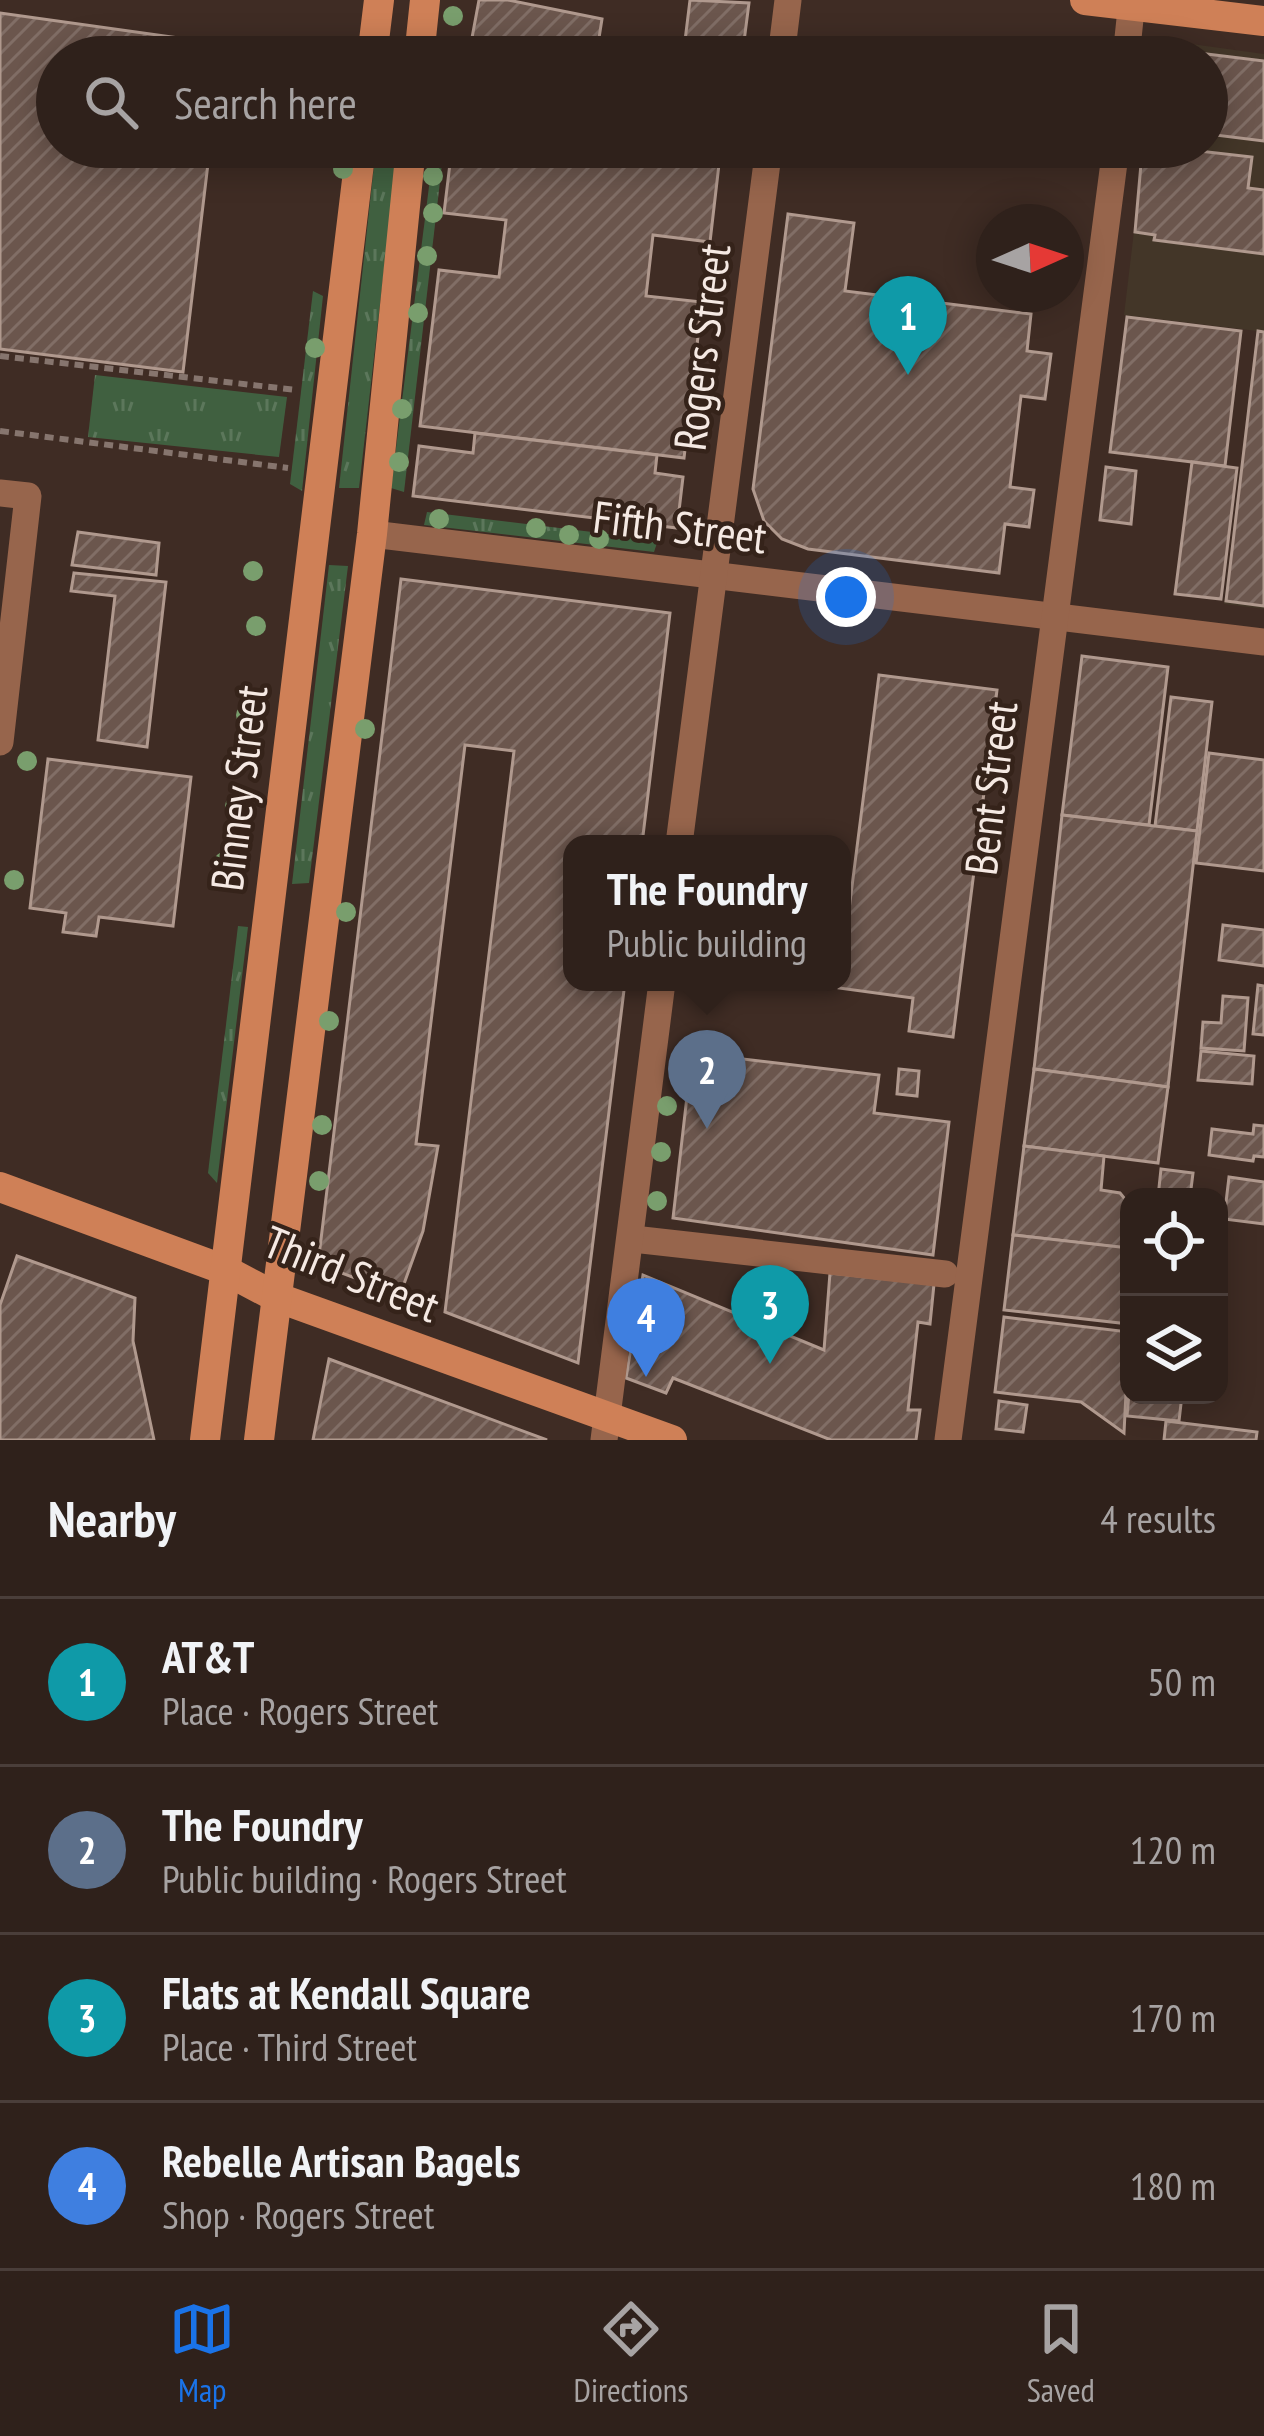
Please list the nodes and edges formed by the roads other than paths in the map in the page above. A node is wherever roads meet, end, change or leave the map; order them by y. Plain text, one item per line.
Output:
1 (379, 0) edge
2 (424, 0) edge
3 (788, 0) edge
4 (1085, 0) edge
5 (1132, 3) edge
6 (1264, 21) edge
7 (375, 36) edge
8 (421, 36) edge
9 (784, 36) edge
10 (1128, 36) edge
11 (358, 168) edge
12 (409, 168) edge
13 (766, 168) edge
14 (1113, 168) edge
15 (14, 494) edge
16 (372, 534) junction
17 (713, 573) junction
18 (1055, 618) junction
19 (1264, 642) edge
20 (0, 742) edge
21 (680, 835) edge
22 (661, 991) edge
23 (0, 1186) edge
24 (641, 1240) dead end
25 (225, 1270) junction
26 (945, 1274) dead end
27 (276, 1297) junction
28 (605, 1429) edge
29 (205, 1440) edge
30 (259, 1440) edge
31 (672, 1440) edge
32 (948, 1440) edge

1 - 7 main road
2 - 8 main road
3 - 9 street
4 - 5 main road
5 - 6 main road
5 - 10 street
11 - 25 main road, Binney Street
12 - 16 main road
13 - 17 street, Rogers Street
14 - 18 street, Bent Street
15 - 20 street
16 - 17 street, Fifth Street
16 - 27 main road
17 - 18 street, Fifth Street
17 - 21 street, Rogers Street
18 - 19 street, Fifth Street
18 - 32 street, Bent Street
22 - 28 street
23 - 25 main road, Third Street
24 - 26 street
25 - 27 main road, Third Street
25 - 29 main road, Binney Street
27 - 28 main road, Third Street
27 - 30 main road
28 - 31 main road, Third Street

